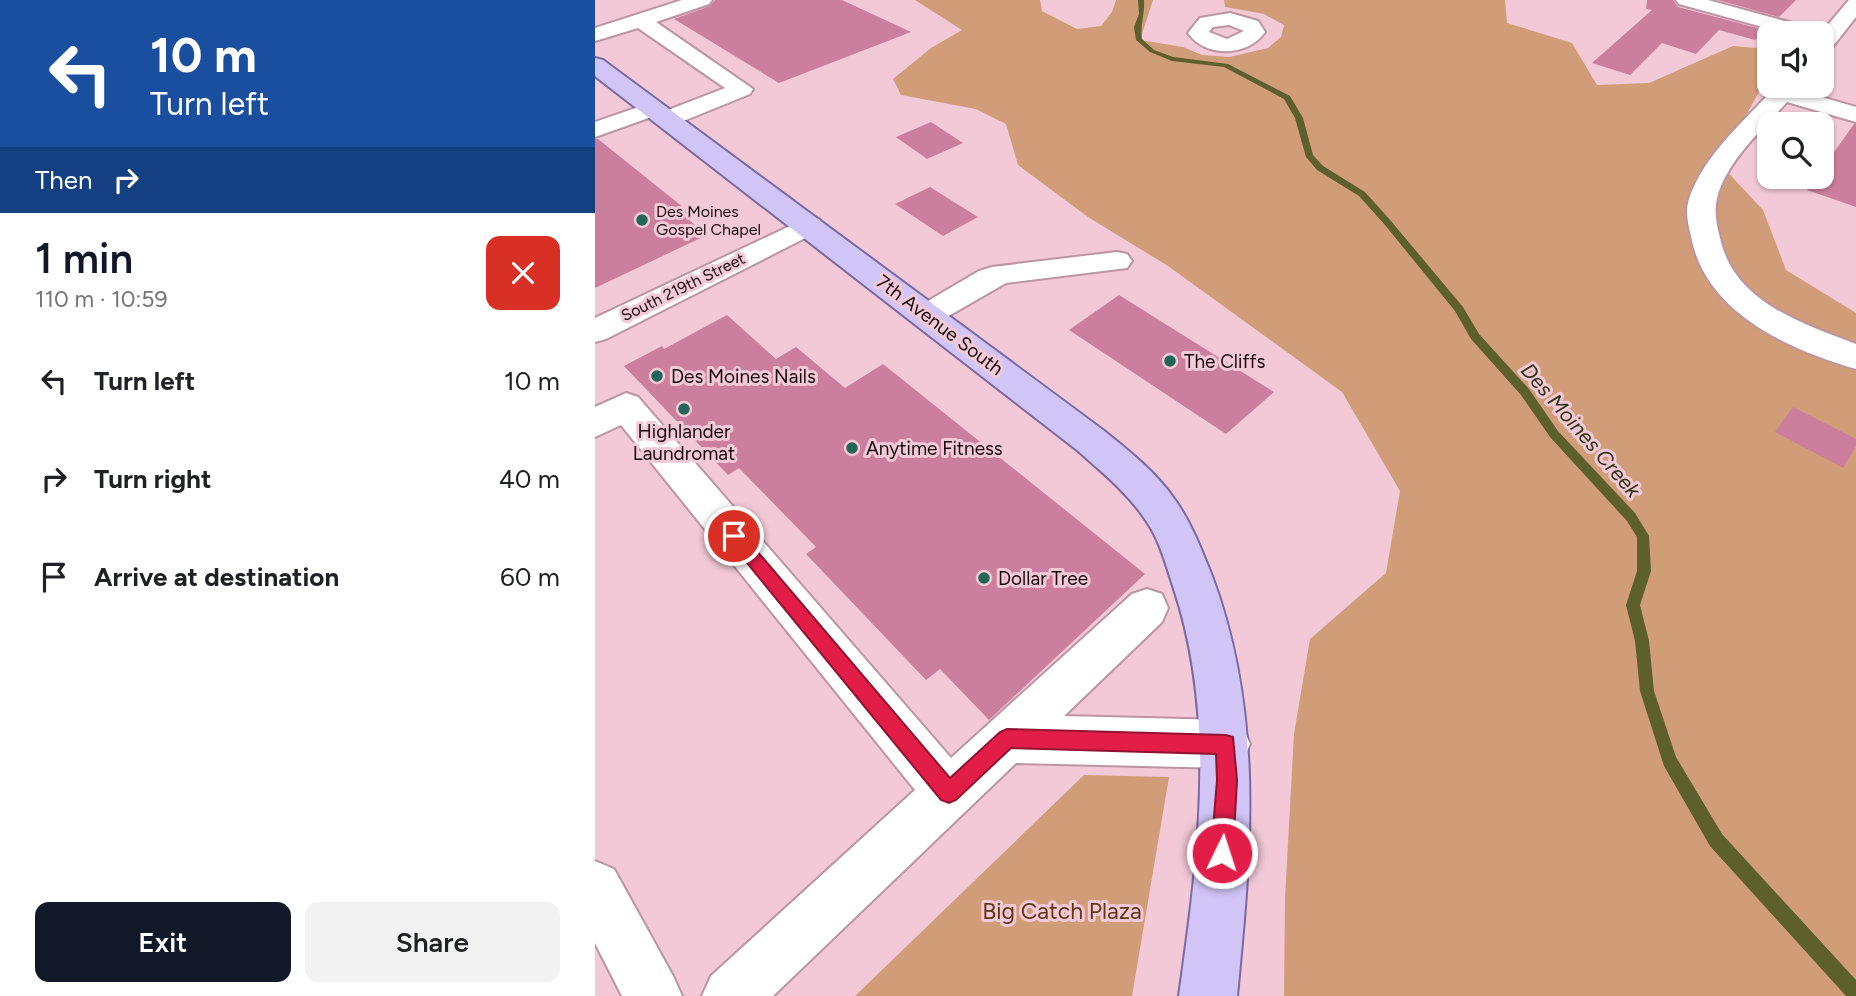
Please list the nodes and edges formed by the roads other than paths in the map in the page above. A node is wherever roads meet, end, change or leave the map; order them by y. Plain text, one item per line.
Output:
1 (702, 0) edge
2 (1686, 0) edge
3 (1856, 4) edge
4 (640, 20) junction
5 (1759, 21) edge
6 (1834, 30) edge
7 (595, 35) edge
8 (595, 65) edge
9 (1777, 98) edge
10 (1808, 98) edge
11 (660, 114) junction
12 (1856, 115) edge
13 (595, 131) edge
14 (809, 225) junction
15 (1117, 261) dead end
16 (927, 315) junction
17 (595, 331) edge
18 (1856, 358) edge
19 (595, 423) edge
20 (1147, 608) dead end
21 (1007, 738) junction
22 (1226, 744) junction
23 (949, 793) junction
24 (595, 888) edge
25 (653, 996) edge
26 (731, 996) edge
27 (1208, 996) edge

1 - 4 street
2 - 5 street
3 - 6 street
4 - 7 street
4 - 11 street
8 - 11 main road, 7th Avenue South
9 - 18 street
10 - 12 street
11 - 13 street
11 - 14 main road, 7th Avenue South
14 - 16 main road, 7th Avenue South
14 - 17 street, South 219th Street
15 - 16 street
16 - 22 main road, 7th Avenue South
19 - 23 street
20 - 21 street
21 - 22 street
21 - 23 street
22 - 27 main road, 7th Avenue South
23 - 26 street
24 - 25 street

